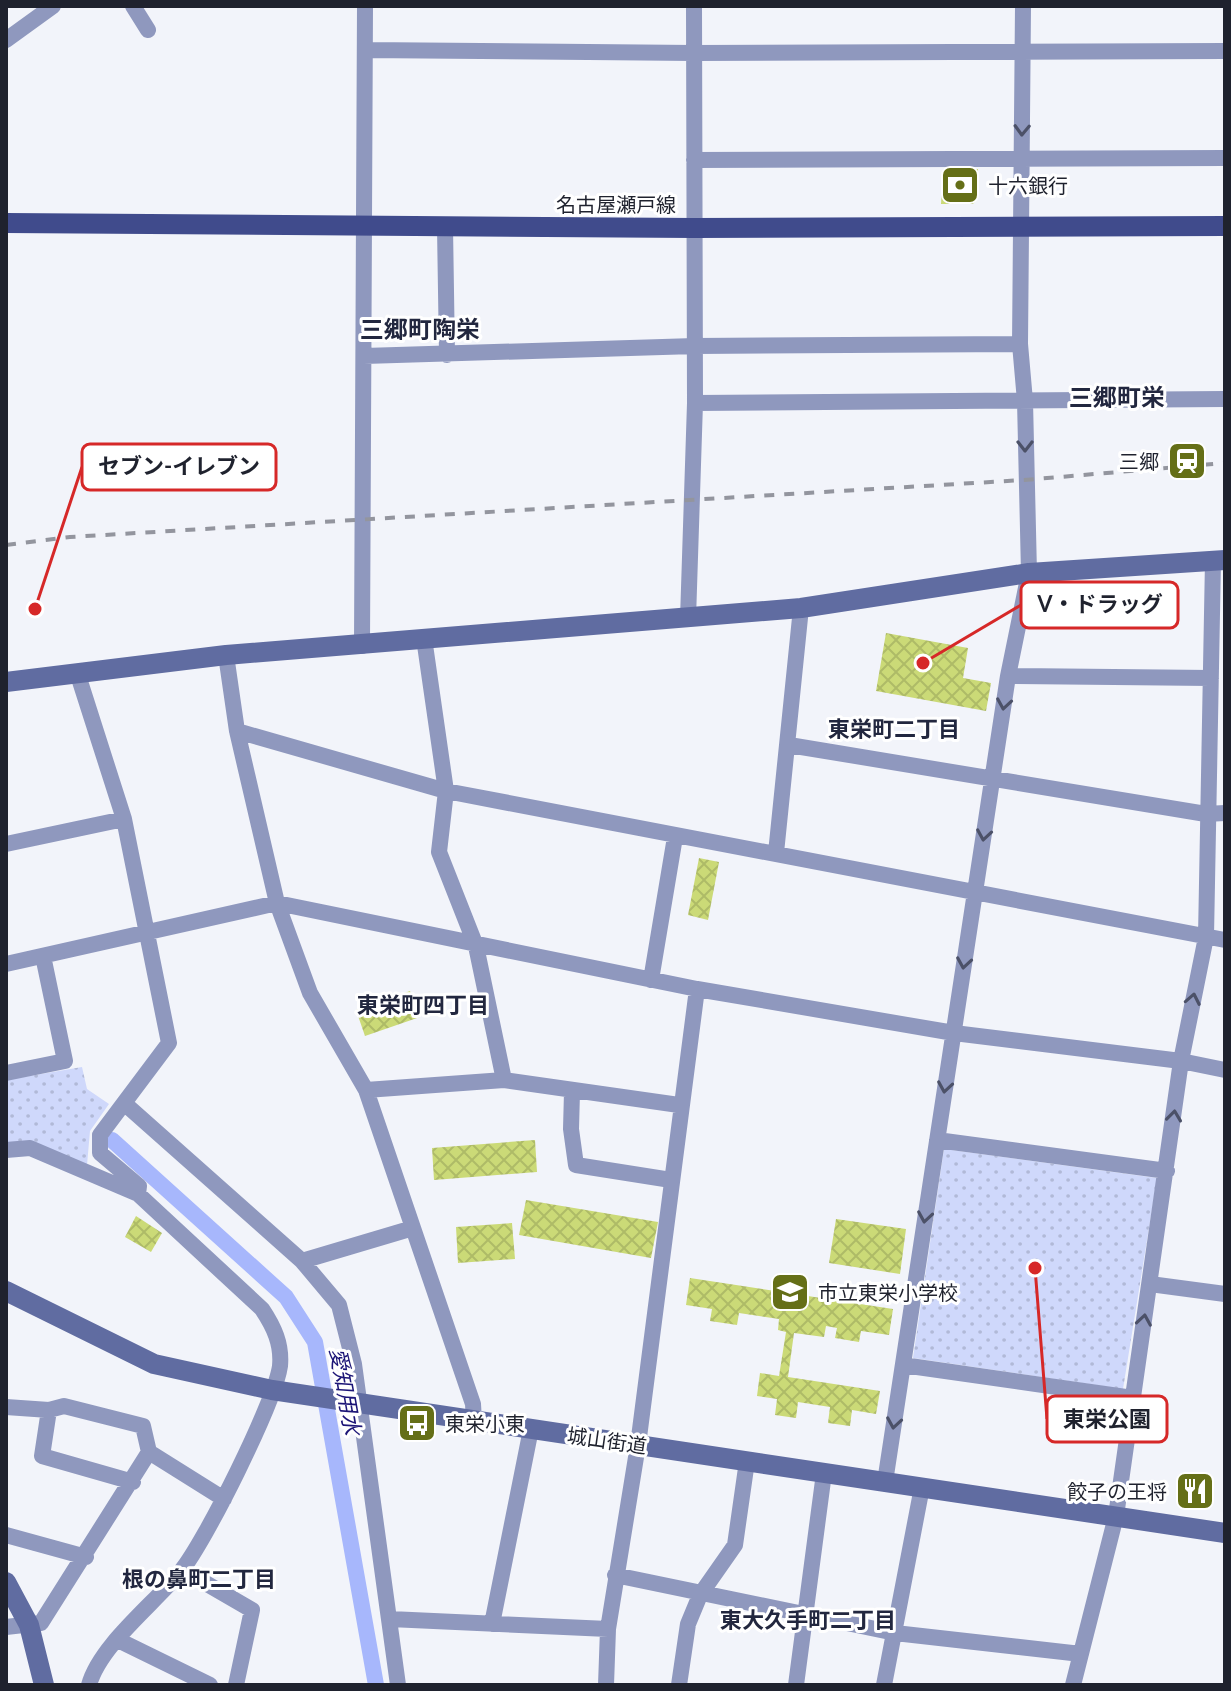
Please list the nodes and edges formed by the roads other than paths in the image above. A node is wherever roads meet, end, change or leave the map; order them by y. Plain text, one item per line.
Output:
1 (53, 6) edge
2 (133, 6) edge
3 (365, 6) edge
4 (694, 6) edge
5 (1023, 6) edge
6 (148, 30) dead end
7 (6, 40) edge
8 (365, 50) junction
9 (1225, 51) edge
10 (1025, 52) junction
11 (694, 53) junction
12 (1225, 158) edge
13 (1021, 159) junction
14 (694, 160) junction
15 (6, 223) edge
16 (364, 226) junction
17 (1225, 226) edge
18 (445, 227) junction
19 (694, 228) junction
20 (1022, 229) junction
21 (1020, 344) junction
22 (695, 346) junction
23 (447, 355) junction
24 (364, 356) junction
25 (1225, 399) edge
26 (1025, 401) junction
27 (695, 403) junction
28 (1219, 560) edge
29 (1029, 573) junction
30 (801, 608) junction
31 (688, 619) junction
32 (424, 638) junction
33 (362, 646) junction
34 (226, 655) junction
35 (77, 672) junction
36 (1008, 676) junction
37 (1211, 678) junction
38 (6, 682) edge
39 (237, 731) junction
40 (789, 745) junction
41 (993, 777) junction
42 (446, 791) junction
43 (1225, 813) edge
44 (1206, 814) junction
45 (124, 819) junction
46 (675, 837) junction
47 (6, 844) edge
48 (776, 853) junction
49 (975, 893) junction
50 (277, 903) junction
51 (145, 934) junction
52 (1206, 937) junction
53 (1225, 940) edge
54 (476, 946) junction
55 (43, 956) junction
56 (6, 964) edge
57 (651, 980) junction
58 (697, 989) junction
59 (954, 1033) junction
60 (1181, 1061) junction
61 (1225, 1070) edge
62 (6, 1073) edge
63 (504, 1080) junction
64 (366, 1090) junction
65 (572, 1092) junction
66 (124, 1103) junction
67 (679, 1105) junction
68 (937, 1140) junction
69 (6, 1150) edge
70 (1167, 1171) junction
71 (671, 1180) junction
72 (138, 1194) junction
73 (413, 1228) junction
74 (302, 1261) junction
75 (1150, 1284) junction
76 (6, 1291) edge
77 (1225, 1294) edge
78 (903, 1365) junction
79 (272, 1390) junction
80 (1133, 1398) junction
81 (354, 1403) junction
82 (6, 1407) edge
83 (49, 1410) junction
84 (474, 1421) junction
85 (531, 1429) junction
86 (638, 1445) junction
87 (149, 1452) junction
88 (747, 1461) junction
89 (824, 1473) junction
90 (133, 1482) junction
91 (885, 1482) junction
92 (922, 1487) junction
93 (224, 1499) junction
94 (1116, 1516) junction
95 (1225, 1533) edge
96 (6, 1535) edge
97 (86, 1557) junction
98 (183, 1570) junction
99 (615, 1575) junction
100 (6, 1582) edge
101 (700, 1595) junction
102 (807, 1615) junction
103 (390, 1619) junction
104 (492, 1624) junction
105 (29, 1625) junction
106 (6, 1627) edge
107 (608, 1629) junction
108 (895, 1633) junction
109 (118, 1640) junction
110 (1081, 1654) junction
111 (177, 1678) edge
112 (44, 1685) edge
113 (89, 1685) edge
114 (210, 1685) edge
115 (236, 1685) edge
116 (398, 1685) edge
117 (606, 1685) edge
118 (679, 1685) edge
119 (796, 1685) edge
120 (884, 1685) edge
121 (1073, 1685) edge

1 - 7 street
2 - 6 street
3 - 8 street
4 - 11 street
5 - 10 street
8 - 11 street
8 - 16 street
9 - 10 street
10 - 11 street
10 -> 13 street
11 - 14 street
12 - 13 street
13 - 14 street
13 - 20 street
14 - 19 street
15 - 16 main road, 名古屋瀬戸線
16 - 18 main road, 名古屋瀬戸線
16 - 24 street
17 - 20 main road, 名古屋瀬戸線
18 - 19 main road, 名古屋瀬戸線
18 - 23 street
19 - 20 main road, 名古屋瀬戸線
19 - 22 street
20 - 21 street
21 - 22 street
21 - 26 street
22 - 23 street
22 - 27 street
23 - 24 street
24 - 33 street
25 - 26 street
26 - 27 street
26 -> 29 street
27 - 31 street
28 - 29 street
28 - 37 street
29 - 30 street
29 - 36 street
30 - 31 street
30 - 40 street
31 - 32 street
32 - 33 street
32 - 42 street
33 - 34 street
34 - 35 street
34 - 39 street
35 - 38 street
35 - 45 street
36 - 37 street
36 -> 41 street
37 - 44 street
39 - 42 street
39 - 50 street
40 - 41 street
40 - 48 street
41 - 44 street
41 -> 49 street
42 - 46 street
42 - 54 street
43 - 44 street
44 - 52 street
45 - 47 street
45 - 51 street
46 - 48 street
46 - 57 street
48 - 49 street
49 - 52 street
49 -> 59 street
50 - 51 street
50 - 54 street
50 - 64 street
51 - 55 street
51 - 66 street
52 - 53 street
60 -> 52 street
54 - 57 street
54 - 63 street
55 - 56 street
55 - 62 street
57 - 58 street
58 - 59 street
58 - 67 street
59 - 60 street
59 -> 68 street
60 - 61 street
70 -> 60 street
63 - 64 street
63 - 65 street
64 - 73 street
65 - 67 street
65 - 71 street
66 - 72 street
66 - 74 street
67 - 71 street
68 - 70 street
68 -> 78 street
69 - 72 street
70 - 75 street
71 - 86 street
72 - 79 street
73 - 74 street
73 - 84 street
74 - 81 street
75 - 77 street
80 -> 75 street
76 - 79 street, 城山街道
78 - 80 street
78 -> 91 street
79 - 81 street, 城山街道
79 - 93 street
80 - 94 street
81 - 84 street, 城山街道
81 - 103 street
82 - 83 street
83 - 87 street
83 - 90 street
84 - 85 street, 城山街道
85 - 86 street, 城山街道
85 - 104 street
86 - 88 street, 城山街道
86 - 99 street
87 - 90 street
87 - 93 street
88 - 89 street, 城山街道
88 - 101 street
89 - 91 street, 城山街道
89 - 102 street
90 - 97 street
91 - 92 street, 城山街道
92 - 94 street, 城山街道
92 - 108 street
93 - 98 street
94 - 95 street, 城山街道
94 - 110 street
96 - 97 street
97 - 105 street
98 - 109 street
98 - 115 street
99 - 101 street
99 - 107 street
100 - 105 street
101 - 102 street
101 - 118 street
102 - 108 street
102 - 119 street
103 - 104 street
103 - 116 street
104 - 107 street
105 - 106 street
105 - 112 street
107 - 117 street
108 - 110 street
108 - 120 street
109 - 111 street
109 - 113 street
110 - 121 street
111 - 114 street

